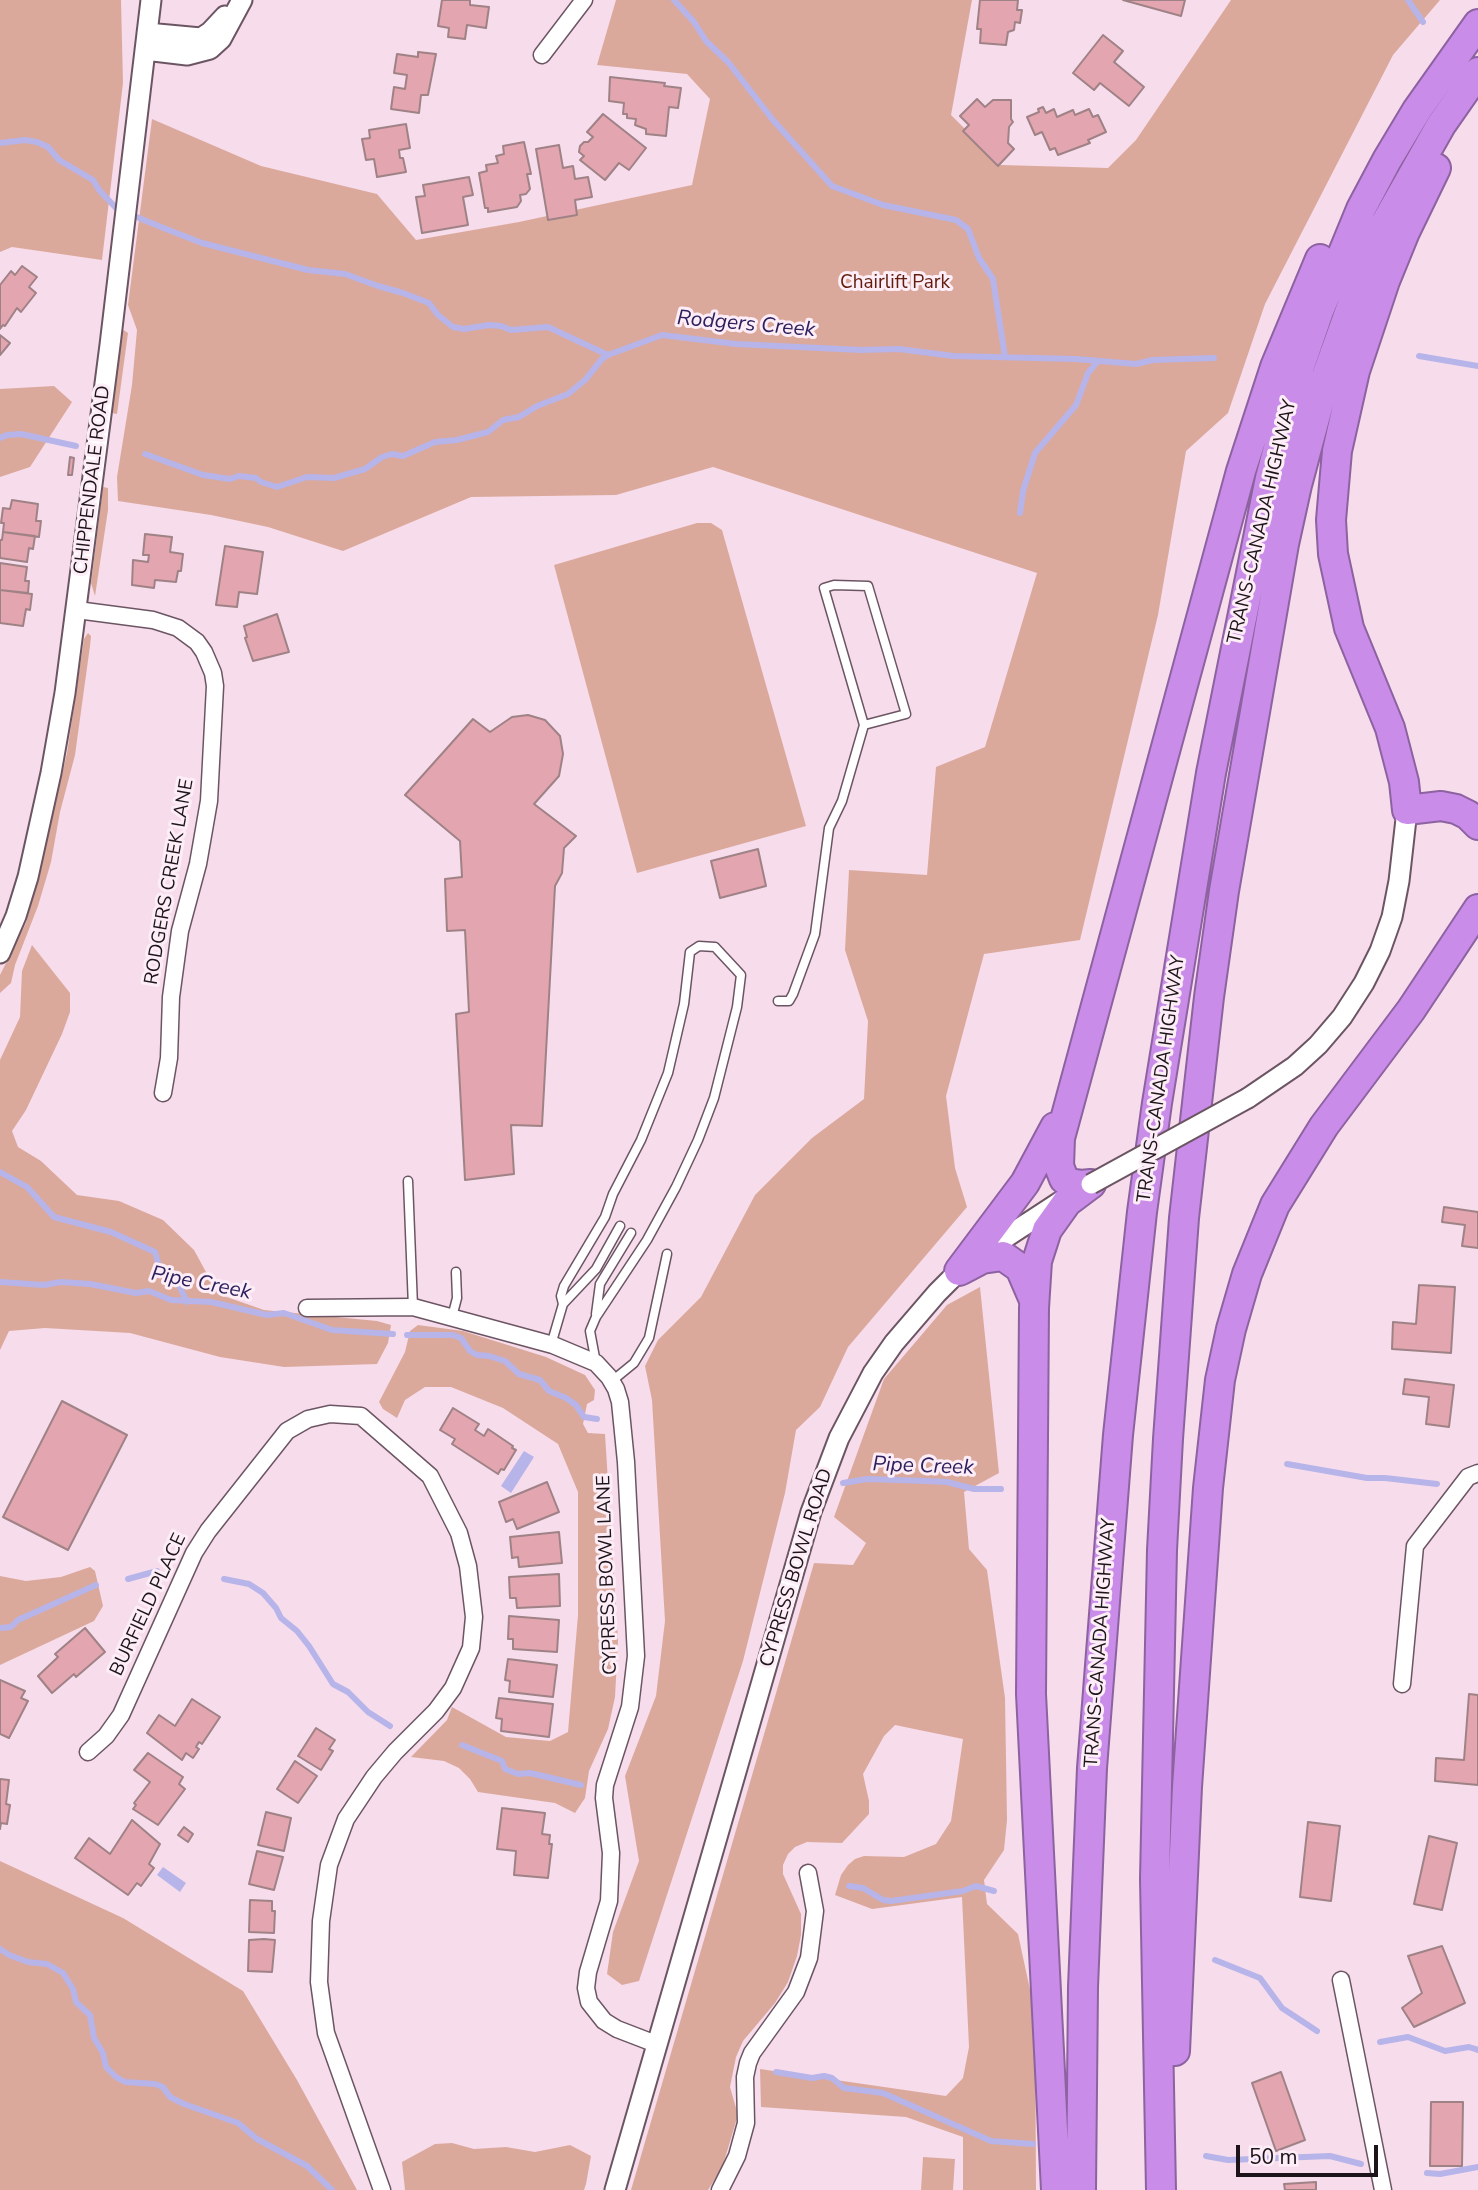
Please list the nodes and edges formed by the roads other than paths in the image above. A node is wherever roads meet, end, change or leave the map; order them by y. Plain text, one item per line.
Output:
1 (151, 0) edge
2 (242, 0) edge
3 (584, 0) edge
4 (1478, 24) edge
5 (146, 41) junction
6 (542, 55) dead end
7 (1478, 72) edge
8 (1478, 98) edge
9 (1416, 110) junction
10 (76, 610) junction
11 (864, 725) junction
12 (1407, 810) junction
13 (1478, 825) edge
14 (1478, 909) edge
15 (0, 953) edge
16 (778, 1001) dead end
17 (1077, 1079) junction
18 (163, 1093) dead end
19 (408, 1181) dead end
20 (1091, 1184) junction
21 (620, 1226) dead end
22 (631, 1233) dead end
23 (667, 1254) dead end
24 (959, 1271) junction
25 (456, 1272) dead end
26 (563, 1304) junction
27 (414, 1307) junction
28 (307, 1308) dead end
29 (1034, 1308) junction
30 (452, 1317) junction
31 (596, 1317) junction
32 (551, 1345) junction
33 (596, 1363) junction
34 (611, 1381) junction
35 (1478, 1473) edge
36 (1402, 1684) dead end
37 (88, 1752) dead end
38 (808, 1873) dead end
39 (1341, 1980) dead end
40 (656, 2045) junction
41 (382, 2190) edge
42 (615, 2190) edge
43 (720, 2190) edge
44 (1056, 2190) edge
45 (1081, 2190) edge
46 (1161, 2190) edge
47 (1166, 2190) edge
48 (1383, 2190) edge

1 - 5 street, CHIPPENDALE ROAD
2 - 5 street
3 - 6 street
4 - 9 highway, TRANS-CANADA HIGHWAY
5 - 10 street, CHIPPENDALE ROAD
7 - 46 highway, TRANS-CANADA HIGHWAY
8 - 12 highway
9 - 17 highway
9 - 45 highway, TRANS-CANADA HIGHWAY
10 - 15 street, CHIPPENDALE ROAD
10 - 18 street, RODGERS CREEK LANE
11 - 11 lane
11 - 16 lane
12 - 13 highway
12 - 20 street, CYPRESS BOWL ROAD, bridge
14 - 47 highway
17 - 20 highway
17 - 24 highway
19 - 27 lane
20 - 24 street, CYPRESS BOWL ROAD
20 - 29 highway
21 - 26 lane
22 - 31 lane
23 - 34 lane
24 - 29 highway
24 - 40 street, CYPRESS BOWL ROAD
25 - 30 lane
26 - 31 lane
26 - 32 lane
27 - 28 street, CYPRESS BOWL LANE
27 - 30 street, CYPRESS BOWL LANE
29 - 44 highway
30 - 32 street, CYPRESS BOWL LANE
31 - 33 lane
32 - 33 street, CYPRESS BOWL LANE
33 - 34 street, CYPRESS BOWL LANE
34 - 40 street, CYPRESS BOWL LANE
35 - 36 street
37 - 41 street, BURFIELD PLACE
38 - 43 street
39 - 48 street
40 - 42 street, CYPRESS BOWL ROAD

